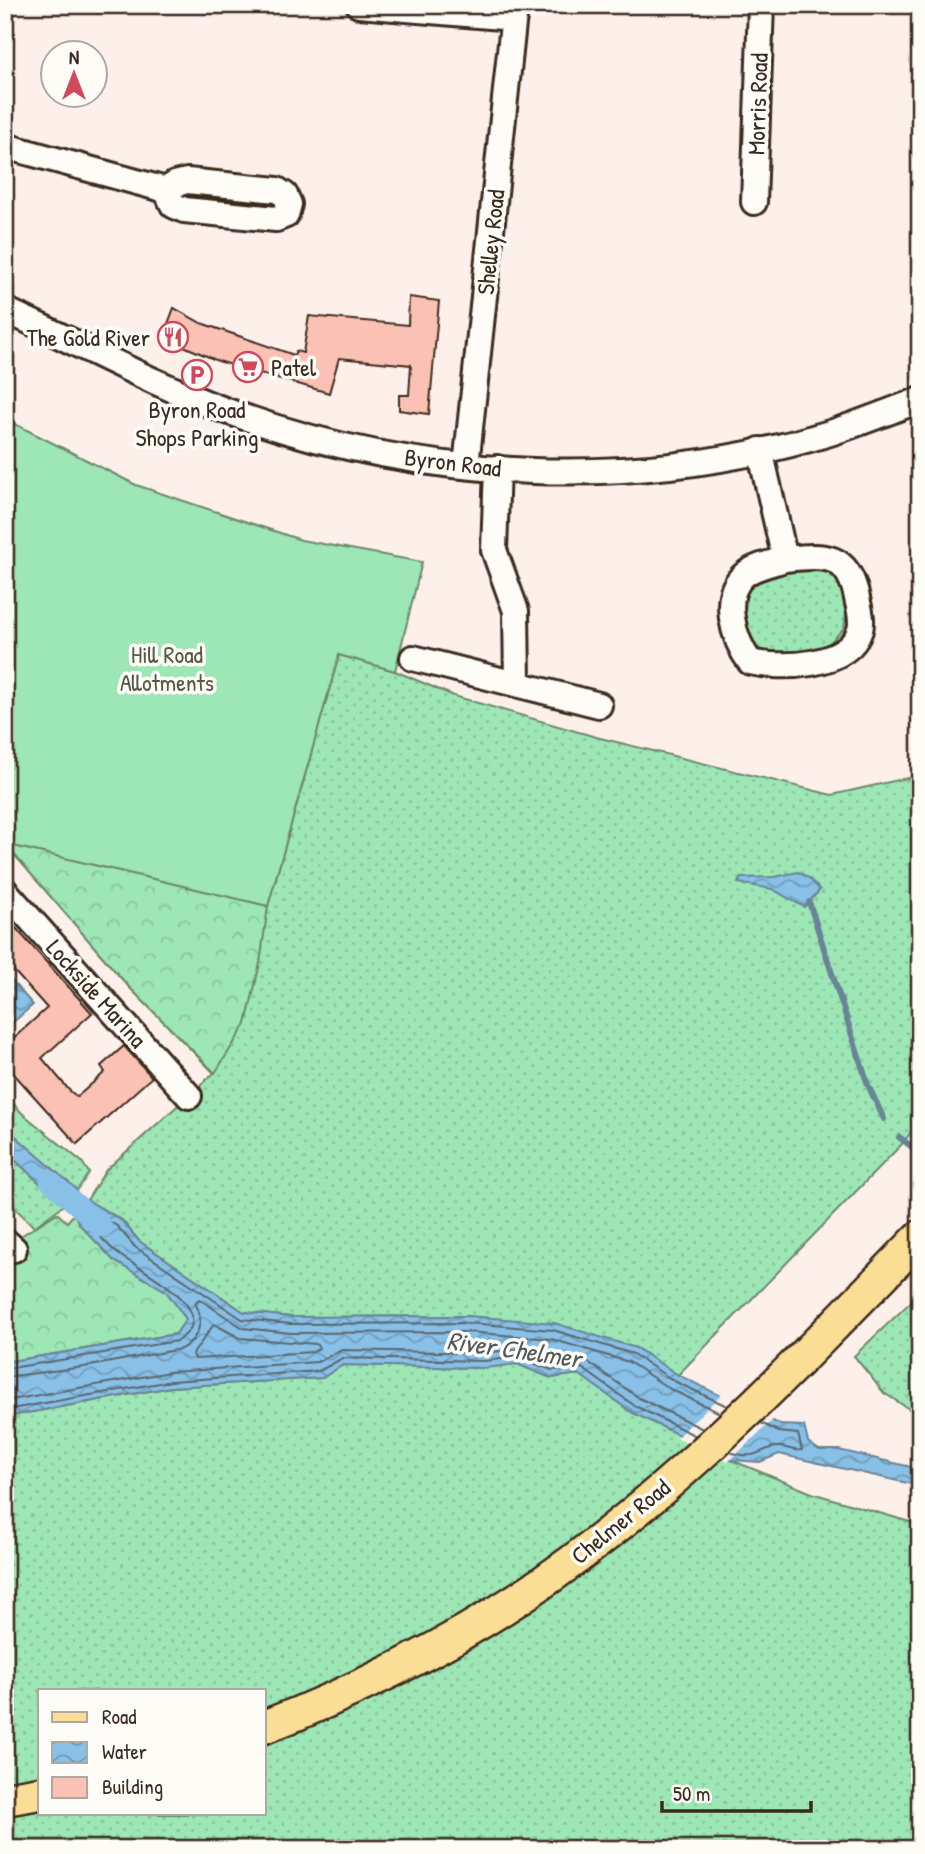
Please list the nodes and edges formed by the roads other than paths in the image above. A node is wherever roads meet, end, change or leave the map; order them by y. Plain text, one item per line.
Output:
1 (359, 5) edge
2 (761, 5) edge
3 (514, 11) edge
4 (5, 146) edge
5 (166, 190) dead end
6 (754, 202) dead end
7 (5, 310) edge
8 (920, 400) edge
9 (760, 450) junction
10 (466, 466) junction
11 (497, 468) junction
12 (785, 559) junction
13 (412, 657) dead end
14 (517, 683) junction
15 (599, 705) dead end
16 (5, 891) edge
17 (189, 1096) dead end
18 (920, 1237) edge
19 (266, 1726) edge
20 (38, 1793) edge
21 (5, 1799) edge

1 - 3 street, Shelley Road
2 - 6 street, Morris Road
3 - 10 street, Shelley Road
4 - 5 street
7 - 10 street, Byron Road
8 - 9 street, Byron Road
9 - 11 street, Byron Road
9 - 12 street
10 - 11 street, Byron Road
11 - 14 street
12 - 12 street
13 - 14 street
14 - 15 street
16 - 17 street, Lockside Marina
18 - 19 main road, Chelmer Road
20 - 21 main road

